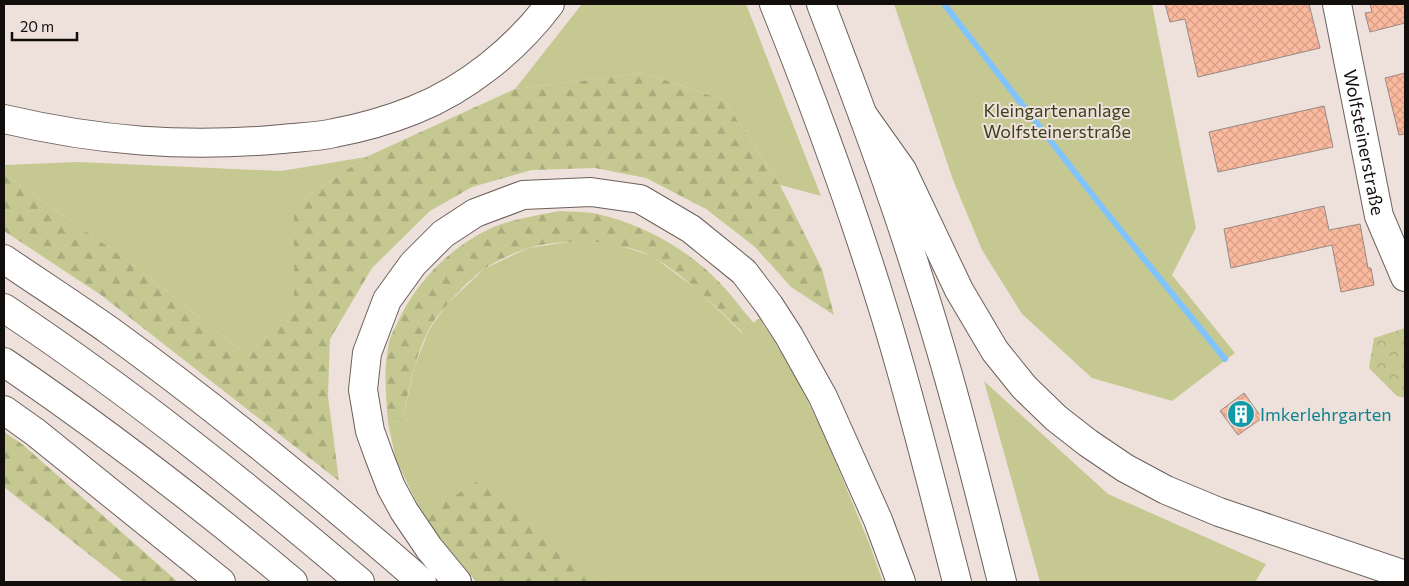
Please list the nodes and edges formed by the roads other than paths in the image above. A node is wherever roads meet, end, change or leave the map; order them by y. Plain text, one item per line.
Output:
1 (550, 4) edge
2 (774, 4) edge
3 (821, 4) edge
4 (1337, 4) edge
5 (863, 115) junction
6 (4, 119) edge
7 (4, 259) edge
8 (1405, 277) edge
9 (4, 308) edge
10 (4, 362) edge
11 (4, 410) edge
12 (1405, 575) edge
13 (220, 581) edge
14 (292, 582) edge
15 (360, 582) edge
16 (422, 582) edge
17 (456, 582) edge
18 (901, 582) edge
19 (957, 582) edge
20 (1002, 582) edge

1 - 6 main road
2 - 19 main road
3 - 5 main road
4 - 8 main road, Wolfsteinerstraße
5 - 12 main road
5 - 20 main road
7 - 16 main road
9 - 15 main road
10 - 14 main road
11 - 13 main road
17 - 18 main road

